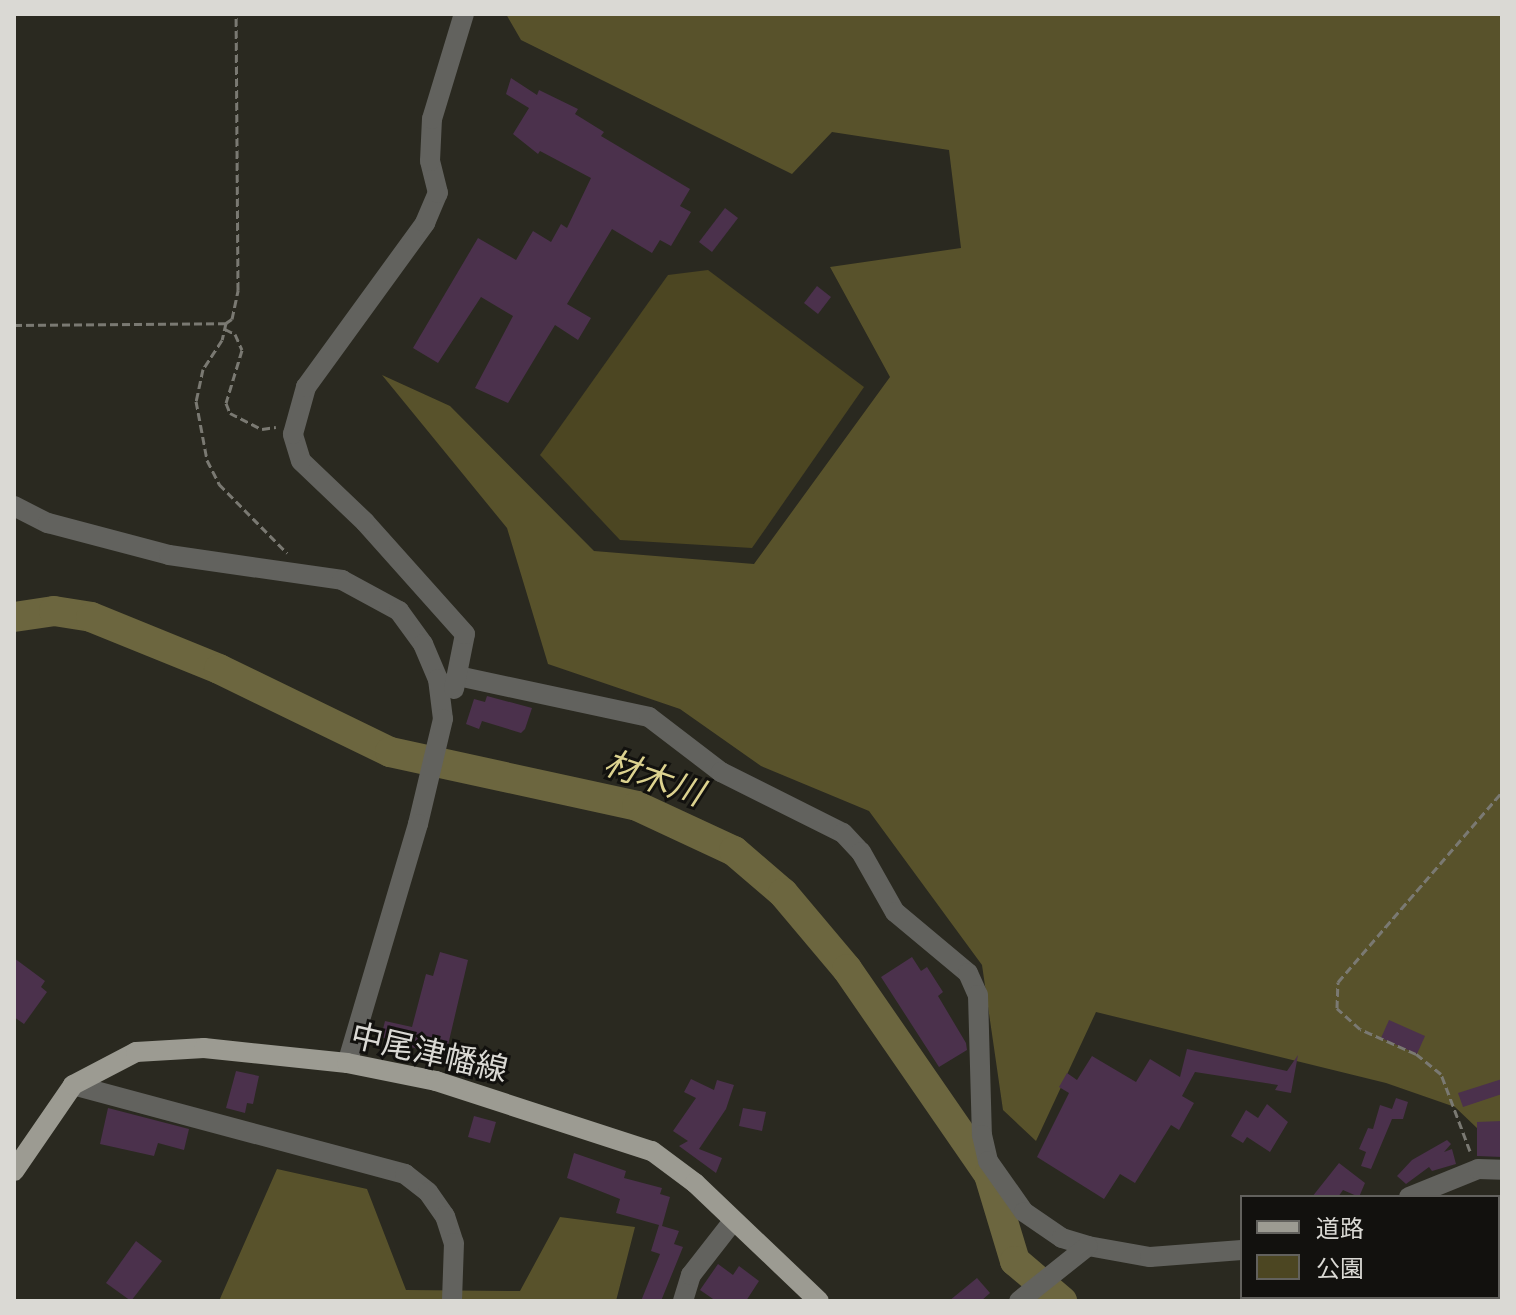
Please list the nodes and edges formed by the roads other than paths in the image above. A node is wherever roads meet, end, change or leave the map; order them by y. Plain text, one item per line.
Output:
1 (464, 14) edge
2 (14, 506) edge
3 (458, 676) junction
4 (443, 719) junction
5 (347, 1063) junction
6 (73, 1085) junction
7 (1502, 1170) edge
8 (14, 1171) edge
9 (1414, 1195) edge
10 (733, 1221) junction
11 (1088, 1246) junction
12 (1240, 1250) edge
13 (1021, 1299) edge
14 (452, 1301) edge
15 (683, 1301) edge
16 (819, 1301) edge

1 - 3 street
2 - 4 street
3 - 4 street
3 - 11 street
4 - 5 street
5 - 6 main road, 中尾津幡線
5 - 10 main road, 中尾津幡線
6 - 8 main road, 中尾津幡線
6 - 14 street
7 - 9 street
10 - 15 street
10 - 16 main road, 中尾津幡線
11 - 12 street
11 - 13 street

